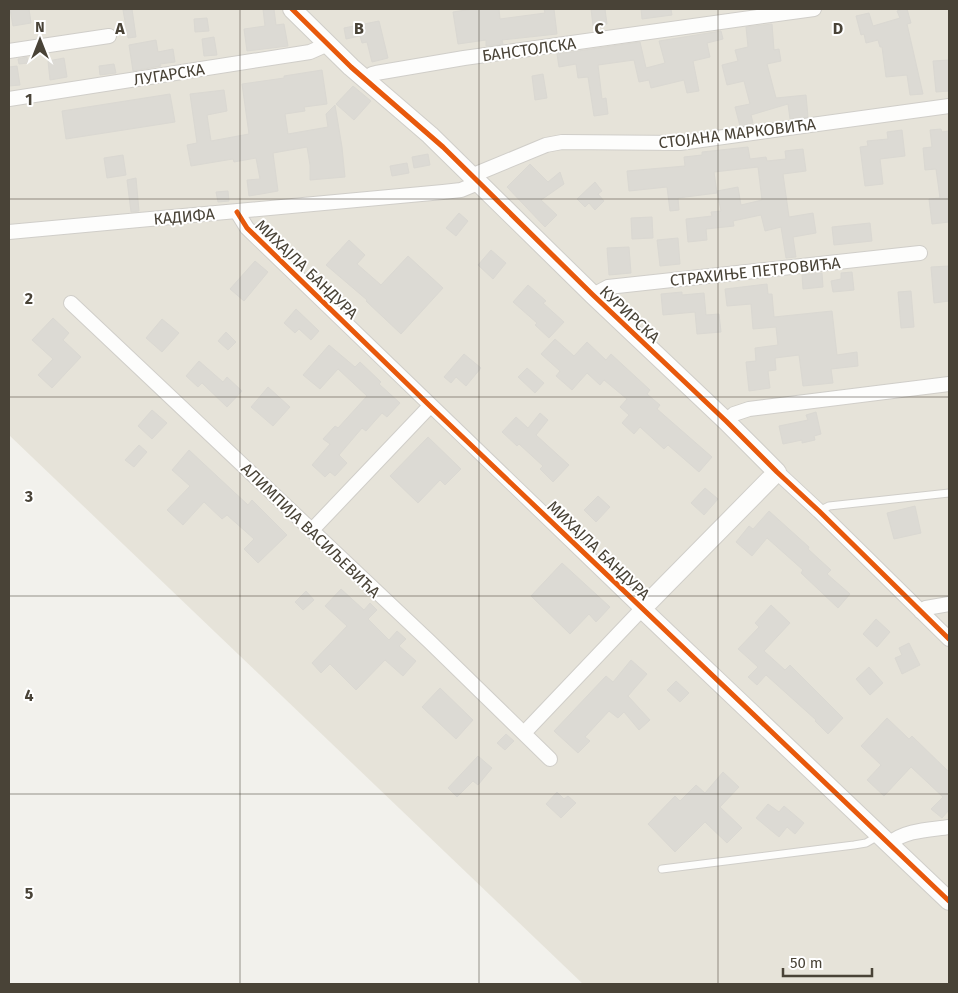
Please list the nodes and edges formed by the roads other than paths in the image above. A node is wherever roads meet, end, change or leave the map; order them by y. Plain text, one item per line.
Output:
1 (292, 9) edge
2 (814, 9) edge
3 (109, 36) dead end
4 (328, 44) junction
5 (9, 51) edge
6 (366, 80) junction
7 (9, 98) edge
8 (949, 106) edge
9 (475, 180) junction
10 (237, 212) junction
11 (9, 232) edge
12 (920, 253) dead end
13 (593, 296) junction
14 (71, 303) dead end
15 (949, 384) edge
16 (430, 406) junction
17 (726, 421) junction
18 (777, 472) junction
19 (949, 493) edge
20 (819, 511) junction
21 (312, 530) junction
22 (949, 604) edge
23 (642, 609) junction
24 (921, 612) junction
25 (949, 639) edge
26 (524, 733) junction
27 (550, 758) dead end
28 (949, 827) edge
29 (885, 839) junction
30 (662, 869) dead end
31 (949, 901) edge

1 - 4 street, КУРИРСКА
2 - 6 street, БАНСТОЛСКА
3 - 5 street
4 - 6 street, КУРИРСКА
4 - 7 street, ЛУГАРСКА
6 - 9 street, КУРИРСКА
8 - 9 street, СТОЈАНА МАРКОВИЋА
9 - 10 street, КАДИФА
9 - 13 street, КУРИРСКА
10 - 11 street, КАДИФА
10 - 16 street, МИХАЈЛА БАНДУРА
12 - 13 street, СТРАХИЊЕ ПЕТРОВИЋА
13 - 17 street, КУРИРСКА
14 - 21 street, АЛИМПИЈА ВАСИЉЕВИЋА
15 - 17 street
16 - 21 street
16 - 23 street, МИХАЈЛА БАНДУРА
17 - 18 street, КУРИРСКА
18 - 20 street, КУРИРСКА
18 - 23 street
19 - 20 lane
20 - 24 street, КУРИРСКА
21 - 26 street, АЛИМПИЈА ВАСИЉЕВИЋА
22 - 24 street
23 - 26 street
23 - 29 street, МИХАЈЛА БАНДУРА
24 - 25 street, КУРИРСКА
26 - 27 street, АЛИМПИЈА ВАСИЉЕВИЋА
28 - 29 street
29 - 30 lane
29 - 31 street, МИХАЈЛА БАНДУРА

